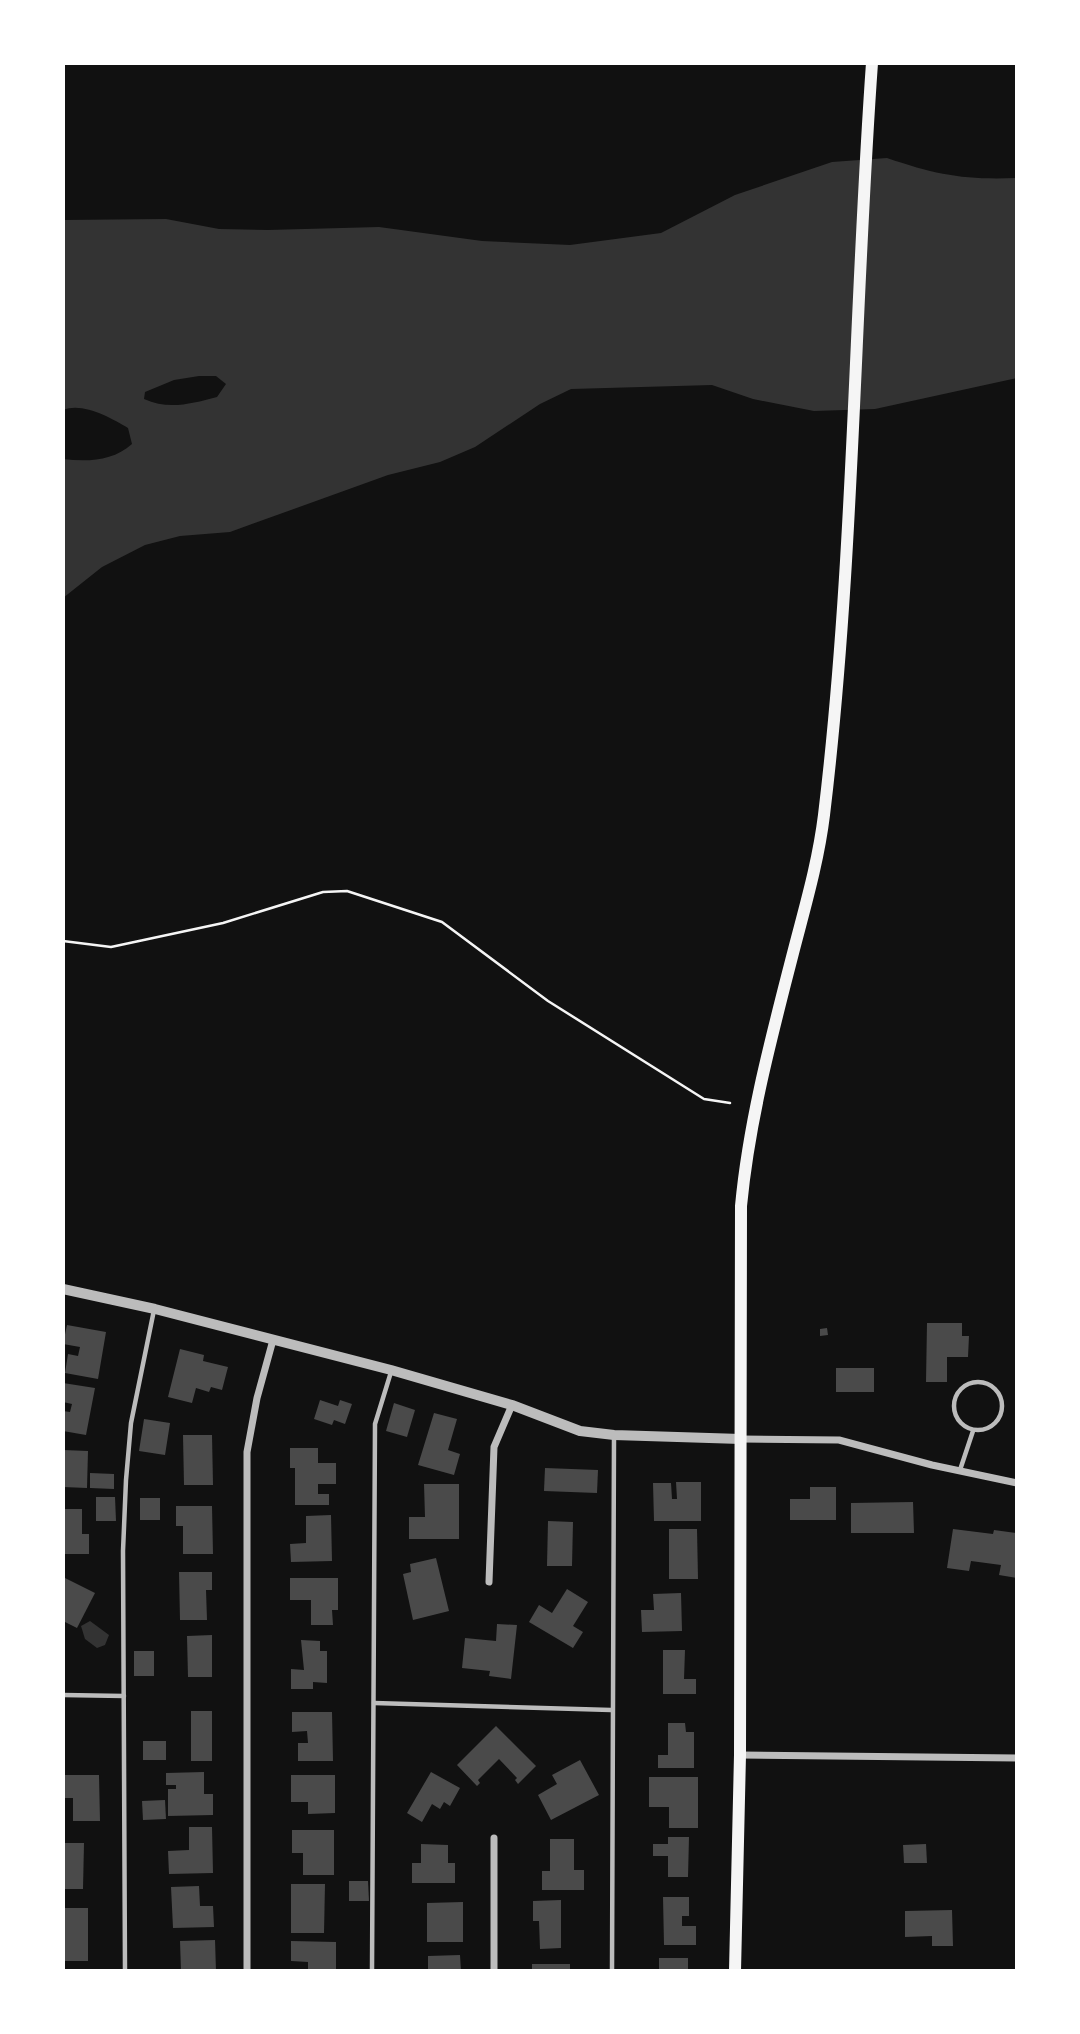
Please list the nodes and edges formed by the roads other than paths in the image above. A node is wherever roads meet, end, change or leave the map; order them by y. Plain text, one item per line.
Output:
1 (872, 64) edge
2 (63, 1289) edge
3 (155, 1309) junction
4 (273, 1340) junction
5 (391, 1370) junction
6 (512, 1405) junction
7 (973, 1431) junction
8 (614, 1435) junction
9 (741, 1439) junction
10 (960, 1471) junction
11 (1017, 1483) edge
12 (489, 1582) dead end
13 (63, 1695) edge
14 (124, 1696) junction
15 (374, 1703) junction
16 (611, 1710) junction
17 (740, 1755) junction
18 (1017, 1758) edge
19 (494, 1838) dead end
20 (125, 1971) edge
21 (247, 1971) edge
22 (372, 1971) edge
23 (494, 1971) edge
24 (612, 1971) edge
25 (735, 1971) edge

1 - 9 main road
2 - 3 street
3 - 4 street
3 - 14 lane
4 - 5 street
4 - 21 street
5 - 6 street
5 - 15 lane
6 - 8 street
6 - 12 street
7 - 7 lane
7 - 10 lane
8 - 9 street
8 - 16 lane
9 - 10 street
9 - 17 main road
10 - 11 street
13 - 14 lane
14 - 20 lane
15 - 16 lane
15 - 22 lane
16 - 24 lane
17 - 18 street
17 - 25 main road
19 - 23 street

